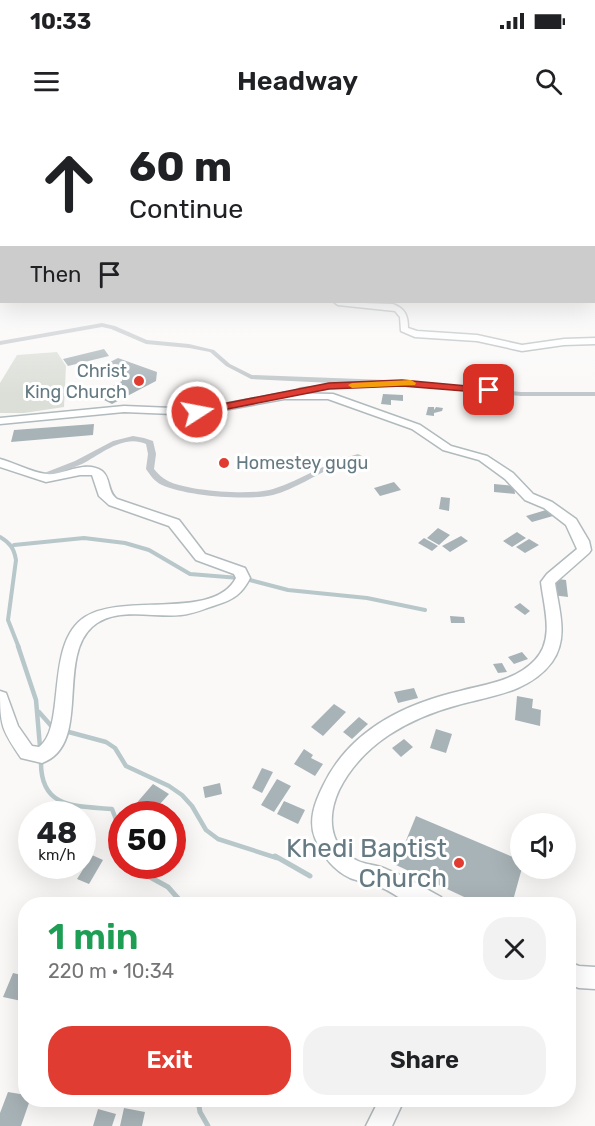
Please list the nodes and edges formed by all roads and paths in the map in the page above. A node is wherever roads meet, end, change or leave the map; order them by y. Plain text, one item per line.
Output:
1 (354, 303) edge
2 (595, 341) edge
3 (0, 343) edge
4 (380, 383) junction
5 (595, 394) edge
6 (284, 396) junction
7 (0, 421) edge
8 (358, 456) dead end
9 (0, 463) edge
10 (38, 477) junction
11 (589, 543) edge
12 (0, 698) edge
13 (420, 897) edge
14 (576, 976) edge
15 (595, 978) edge
16 (388, 1107) edge
17 (379, 1126) edge

1 - 2 main road
3 - 4 street
4 - 5 street
4 - 6 street
6 - 7 main road
6 - 11 main road
8 - 10 street
9 - 10 main road
10 - 12 main road
11 - 13 main road
14 - 15 main road
16 - 17 main road

